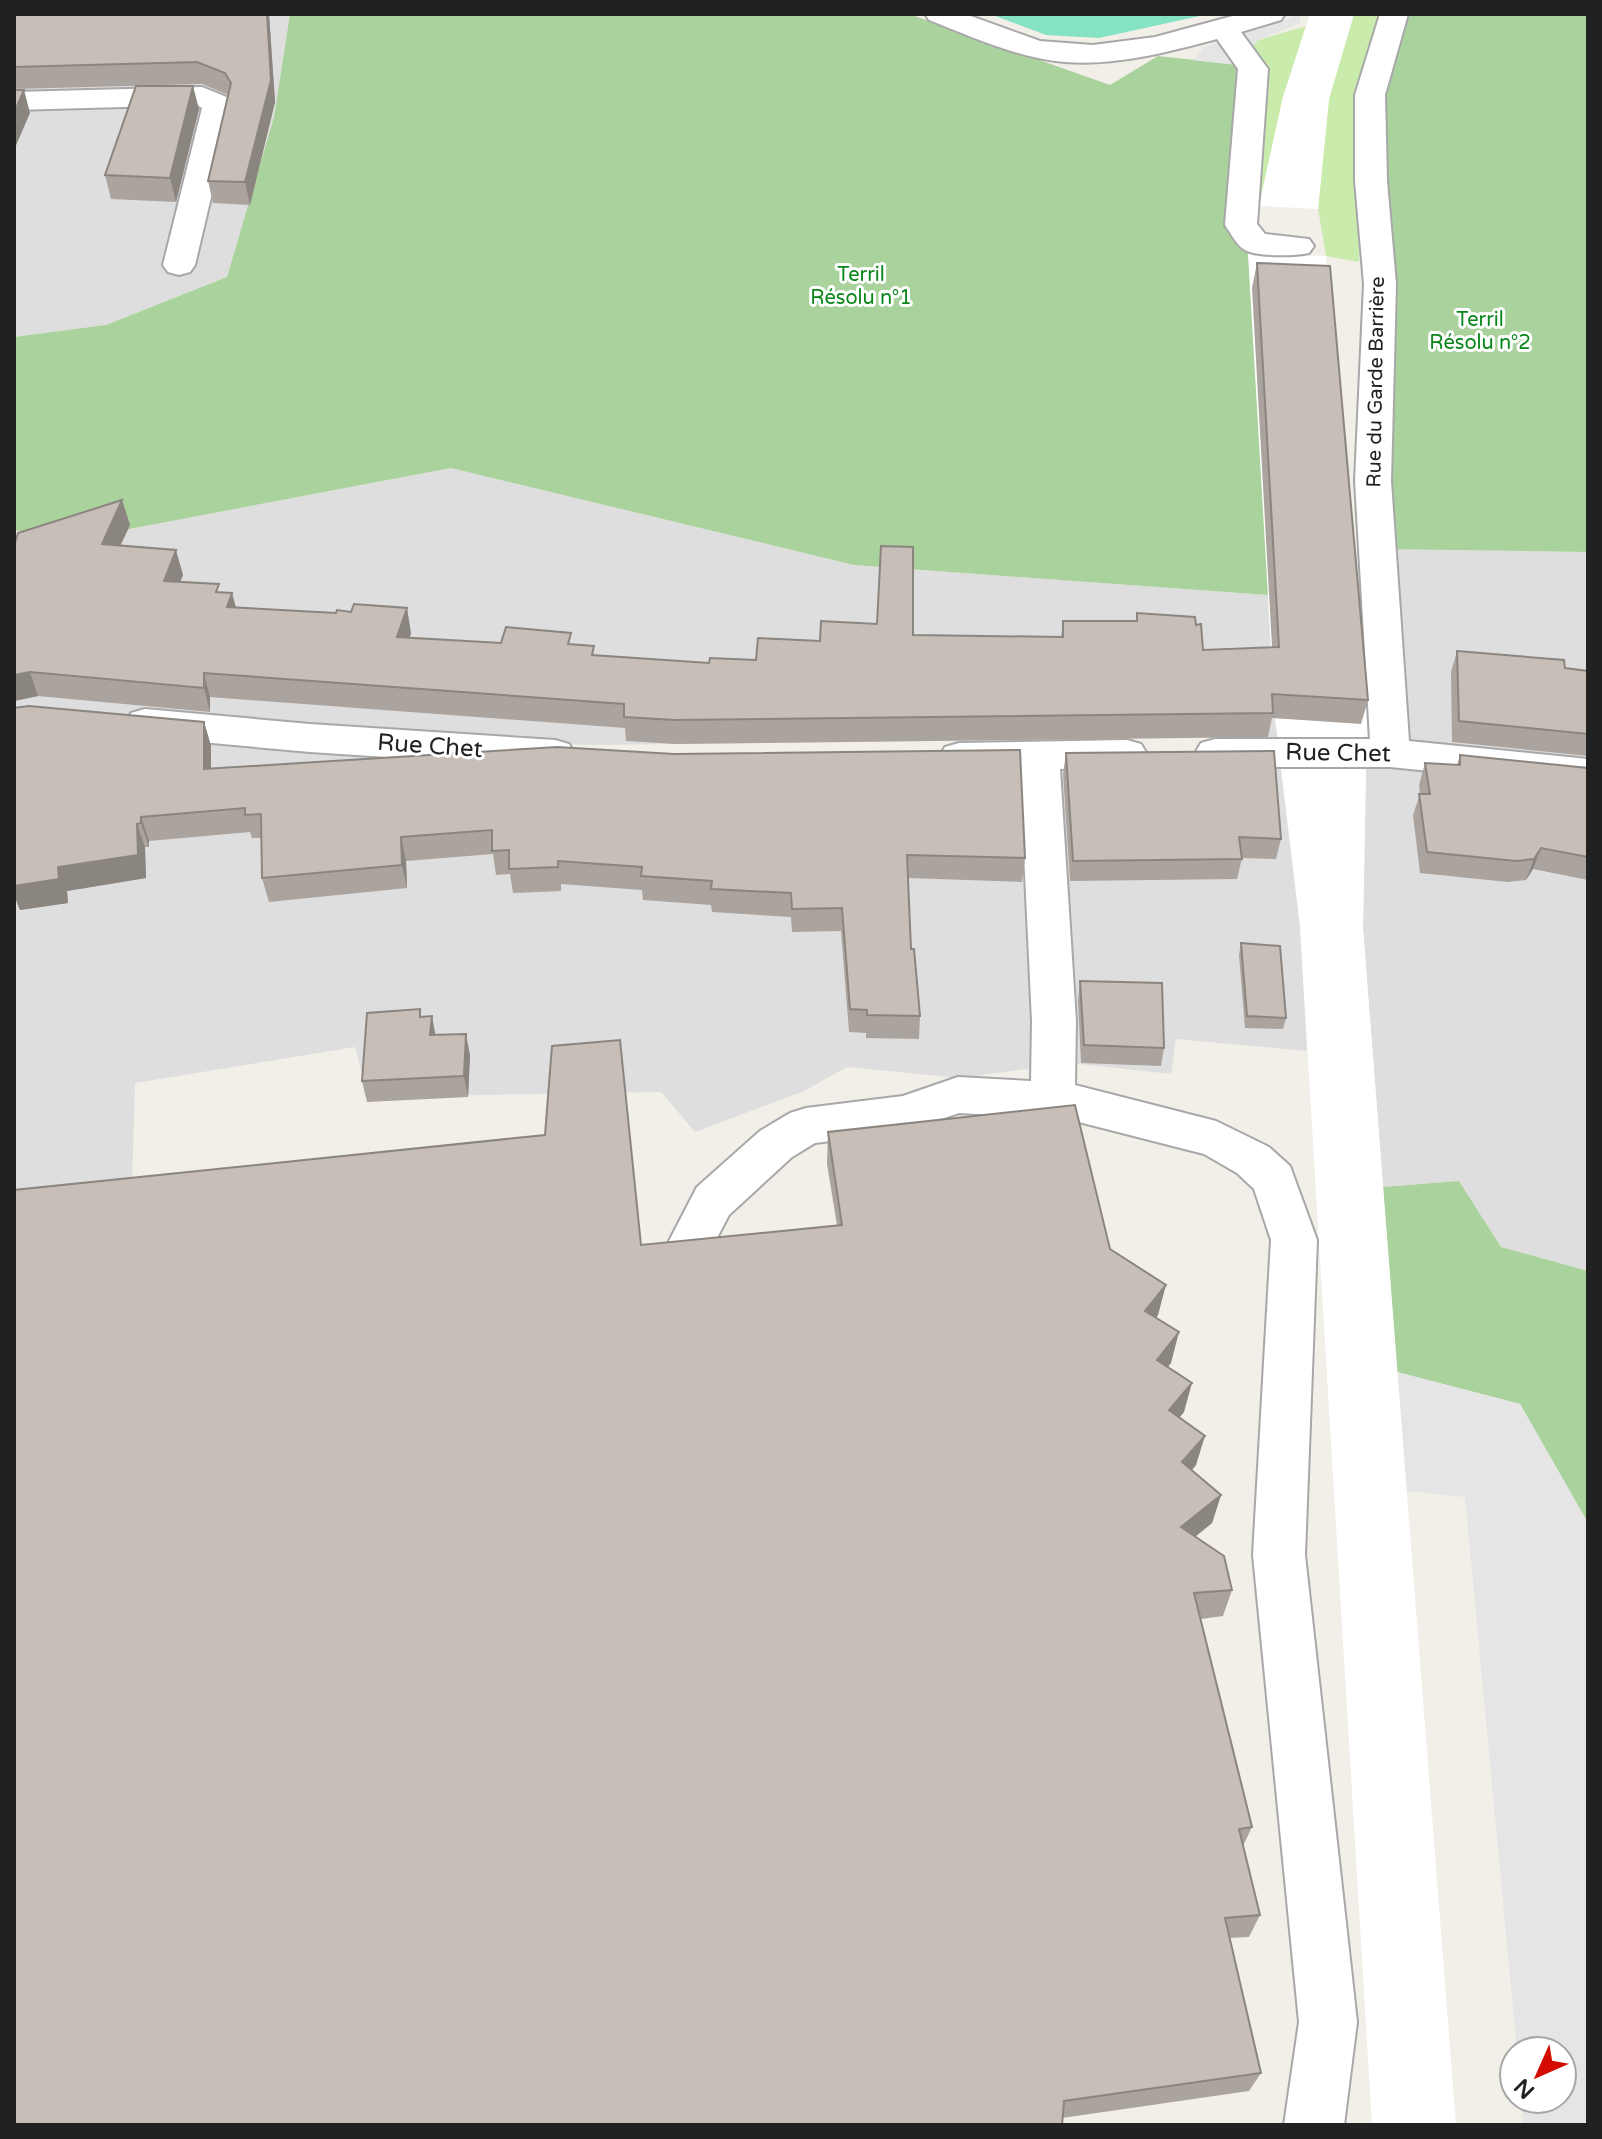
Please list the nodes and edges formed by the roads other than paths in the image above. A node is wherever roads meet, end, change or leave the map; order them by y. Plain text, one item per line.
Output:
1 (939, 14) edge
2 (1271, 14) edge
3 (1394, 14) edge
4 (1224, 28) junction
5 (14, 101) edge
6 (1298, 246) dead end
7 (179, 265) dead end
8 (111, 720) edge
9 (1390, 753) junction
10 (587, 756) edge
11 (1039, 756) junction
12 (929, 758) edge
13 (1588, 773) edge
14 (1053, 1100) junction
15 (692, 1241) edge
16 (1314, 2125) edge

1 - 4 street
2 - 4 street
3 - 9 street, Rue du Garde Barrière
4 - 6 street
5 - 7 street
8 - 10 street, Rue Chet
9 - 11 street, Rue Chet
9 - 13 street, Rue Chet
11 - 12 street, Rue Chet
11 - 14 street
14 - 15 street
14 - 16 street

